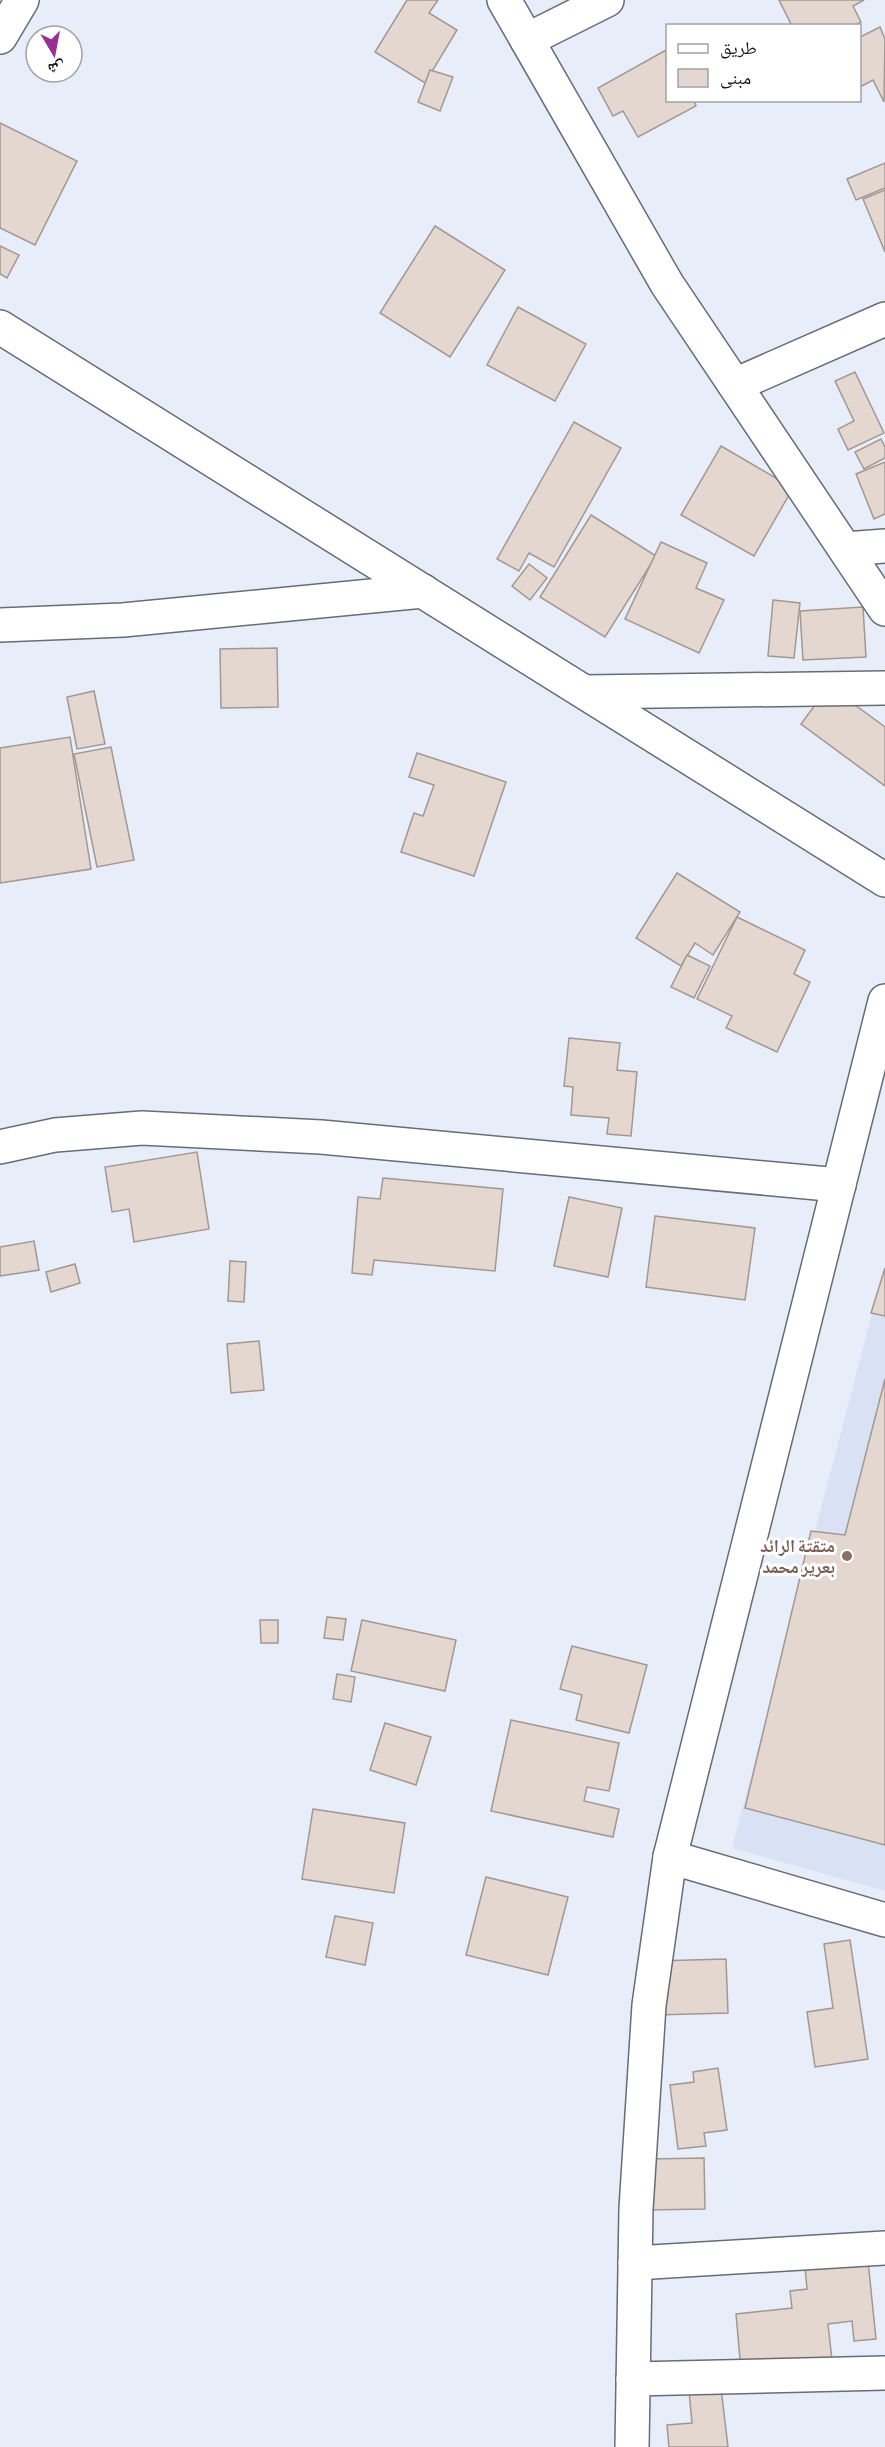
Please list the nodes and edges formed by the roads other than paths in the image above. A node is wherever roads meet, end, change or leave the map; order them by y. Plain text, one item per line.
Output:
1 (22, 0) edge
2 (504, 0) edge
3 (607, 0) edge
4 (0, 37) edge
5 (527, 40) junction
6 (885, 319) edge
7 (0, 327) edge
8 (735, 385) junction
9 (885, 546) edge
10 (845, 549) junction
11 (423, 591) junction
12 (885, 609) edge
13 (0, 625) edge
14 (885, 688) edge
15 (586, 692) junction
16 (885, 880) edge
17 (885, 1001) edge
18 (0, 1147) edge
19 (839, 1185) junction
20 (670, 1857) junction
21 (885, 1920) edge
22 (885, 2248) edge
23 (635, 2263) junction
24 (885, 2373) edge
25 (633, 2379) junction
26 (632, 2447) edge

1 - 4 street
2 - 5 street
3 - 5 street
5 - 8 street
6 - 8 street
7 - 11 street
8 - 10 street
9 - 10 street
10 - 12 street
11 - 13 street
11 - 15 street
14 - 15 street
15 - 16 street
17 - 19 street
18 - 19 street
19 - 20 street
20 - 21 street
20 - 23 street
22 - 23 street
23 - 25 street
24 - 25 street
25 - 26 street

